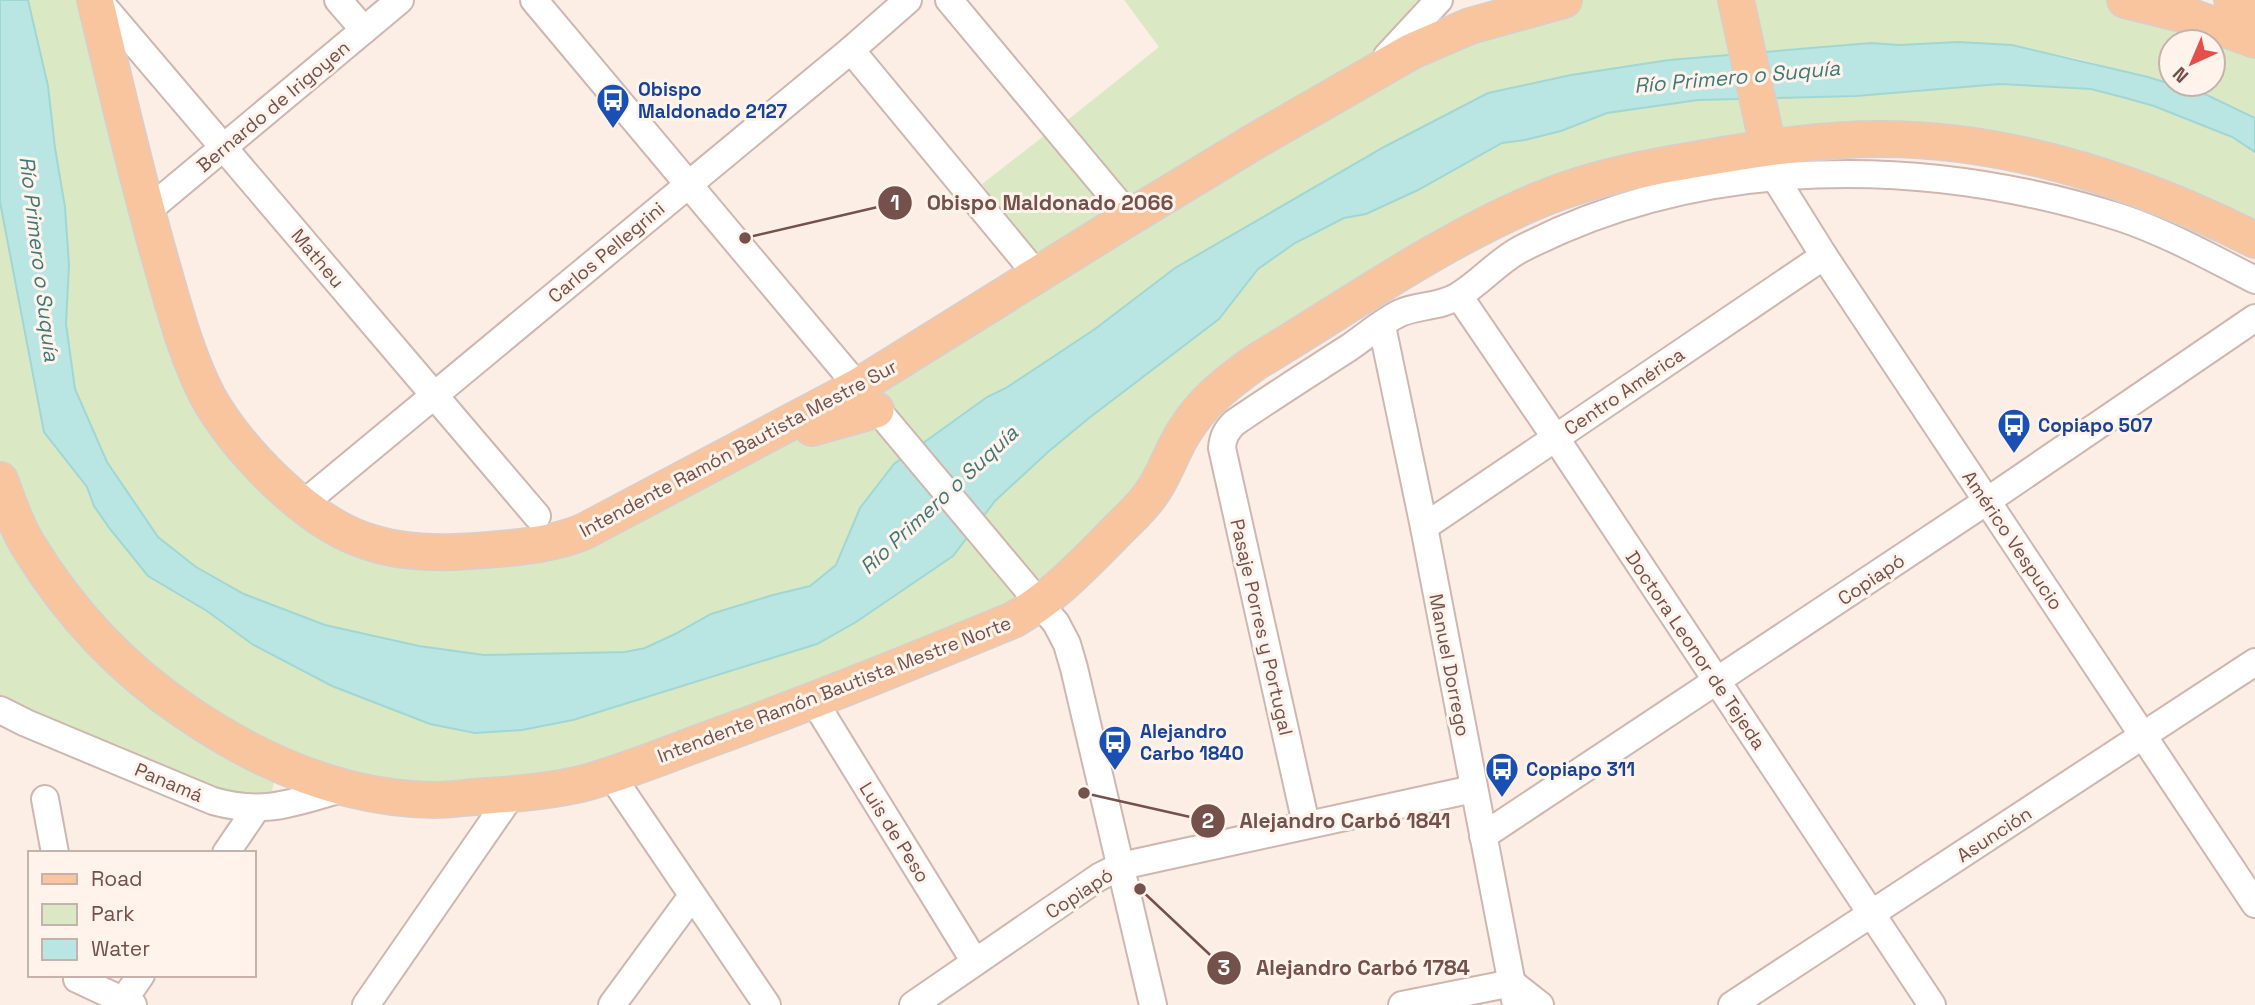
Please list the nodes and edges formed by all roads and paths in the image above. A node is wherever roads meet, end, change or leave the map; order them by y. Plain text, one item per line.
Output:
1 (96, 0) edge
2 (338, 0) edge
3 (400, 0) edge
4 (534, 0) edge
5 (908, 0) edge
6 (948, 0) edge
7 (1439, 0) edge
8 (1564, 0) edge
9 (1737, 0) edge
10 (2125, 0) edge
11 (2232, 0) edge
12 (2255, 18) edge
13 (364, 30) junction
14 (2255, 40) edge
15 (851, 50) junction
16 (1356, 82) junction
17 (223, 146) junction
18 (1768, 146) junction
19 (687, 184) junction
20 (146, 212) junction
21 (1130, 217) junction
22 (2255, 240) edge
23 (1824, 256) junction
24 (1037, 275) junction
25 (2255, 280) edge
26 (1459, 296) junction
27 (2255, 318) edge
28 (1382, 326) junction
29 (434, 394) junction
30 (875, 408) junction
31 (1555, 437) junction
32 (0, 480) edge
33 (1987, 501) junction
34 (303, 504) junction
35 (537, 516) dead end
36 (1424, 527) junction
37 (1030, 590) junction
38 (2255, 662) edge
39 (1717, 681) junction
40 (814, 701) junction
41 (0, 710) edge
42 (2143, 736) junction
43 (611, 775) junction
44 (345, 788) junction
45 (1473, 789) junction
46 (512, 794) junction
47 (45, 799) dead end
48 (256, 809) junction
49 (1306, 824) junction
50 (1483, 836) junction
51 (55, 851) edge
52 (227, 851) edge
53 (1121, 866) junction
54 (692, 896) junction
55 (2255, 904) edge
56 (1871, 914) junction
57 (975, 962) junction
58 (140, 977) edge
59 (79, 987) edge
60 (1514, 994) edge
61 (128, 1003) edge
62 (366, 1005) edge
63 (612, 1005) edge
64 (767, 1005) edge
65 (913, 1005) edge
66 (1153, 1005) edge
67 (1402, 1005) edge
68 (1540, 1005) edge
69 (1732, 1005) edge
70 (1932, 1005) edge

1 - 17 street, Matheu
1 - 20 main road, Intendente Ramón Bautista Mestre Sur
2 - 13 street
3 - 13 street, Bernardo de Irigoyen
4 - 19 street
5 - 15 street, Carlos Pellegrini
6 - 21 street
7 - 16 street
8 - 16 main road, Intendente Ramón Bautista Mestre Sur
9 - 18 main road
10 - 14 main road
11 - 12 main road
13 - 17 street, Bernardo de Irigoyen
15 - 19 street, Carlos Pellegrini
15 - 24 street
16 - 21 main road, Intendente Ramón Bautista Mestre Sur
17 - 20 street, Bernardo de Irigoyen
17 - 29 street, Matheu
18 - 22 main road, Intendente Ramón Bautista Mestre Norte
18 - 23 street, Américo Vespucio
18 - 25 street
18 - 26 street
18 - 37 main road, Intendente Ramón Bautista Mestre Norte
19 - 29 street, Carlos Pellegrini
19 - 30 street
20 - 34 main road, Intendente Ramón Bautista Mestre Sur
21 - 24 main road, Intendente Ramón Bautista Mestre Sur
23 - 31 street, Centro América
23 - 33 street, Américo Vespucio
24 - 30 main road, Intendente Ramón Bautista Mestre Sur
26 - 28 street
26 - 31 street, Doctora Leonor de Tejeda
27 - 33 street, Copiapó
28 - 36 street, Manuel Dorrego
28 - 49 street, Pasaje Porres y Portugal
29 - 34 street, Carlos Pellegrini
29 - 35 street, Matheu
30 - 34 main road, Intendente Ramón Bautista Mestre Sur
30 - 37 street
31 - 36 street, Centro América
31 - 39 street, Doctora Leonor de Tejeda
32 - 44 main road, Intendente Ramón Bautista Mestre Norte
33 - 39 street, Copiapó
33 - 42 street, Américo Vespucio
36 - 45 street, Manuel Dorrego
37 - 40 main road, Intendente Ramón Bautista Mestre Norte
37 - 53 street
38 - 42 street, Asunción
39 - 50 street, Copiapó
39 - 56 street, Doctora Leonor de Tejeda
40 - 43 main road, Intendente Ramón Bautista Mestre Norte
40 - 57 street, Luis de Peso
41 - 48 street, Panamá
42 - 55 street, Américo Vespucio
42 - 56 street, Asunción
43 - 46 main road, Intendente Ramón Bautista Mestre Norte
43 - 54 street
44 - 46 main road, Intendente Ramón Bautista Mestre Norte
44 - 48 street, Panamá
45 - 49 street, Copiapó
45 - 50 street, Manuel Dorrego
46 - 62 street
47 - 51 street
48 - 52 street
49 - 53 street, Copiapó
50 - 60 street, Manuel Dorrego
53 - 57 street, Copiapó
53 - 66 street
54 - 63 street
54 - 64 street
56 - 69 street, Asunción
56 - 70 street, Doctora Leonor de Tejeda
57 - 65 street, Copiapó
58 - 61 street
59 - 61 street
60 - 67 street
60 - 68 street

